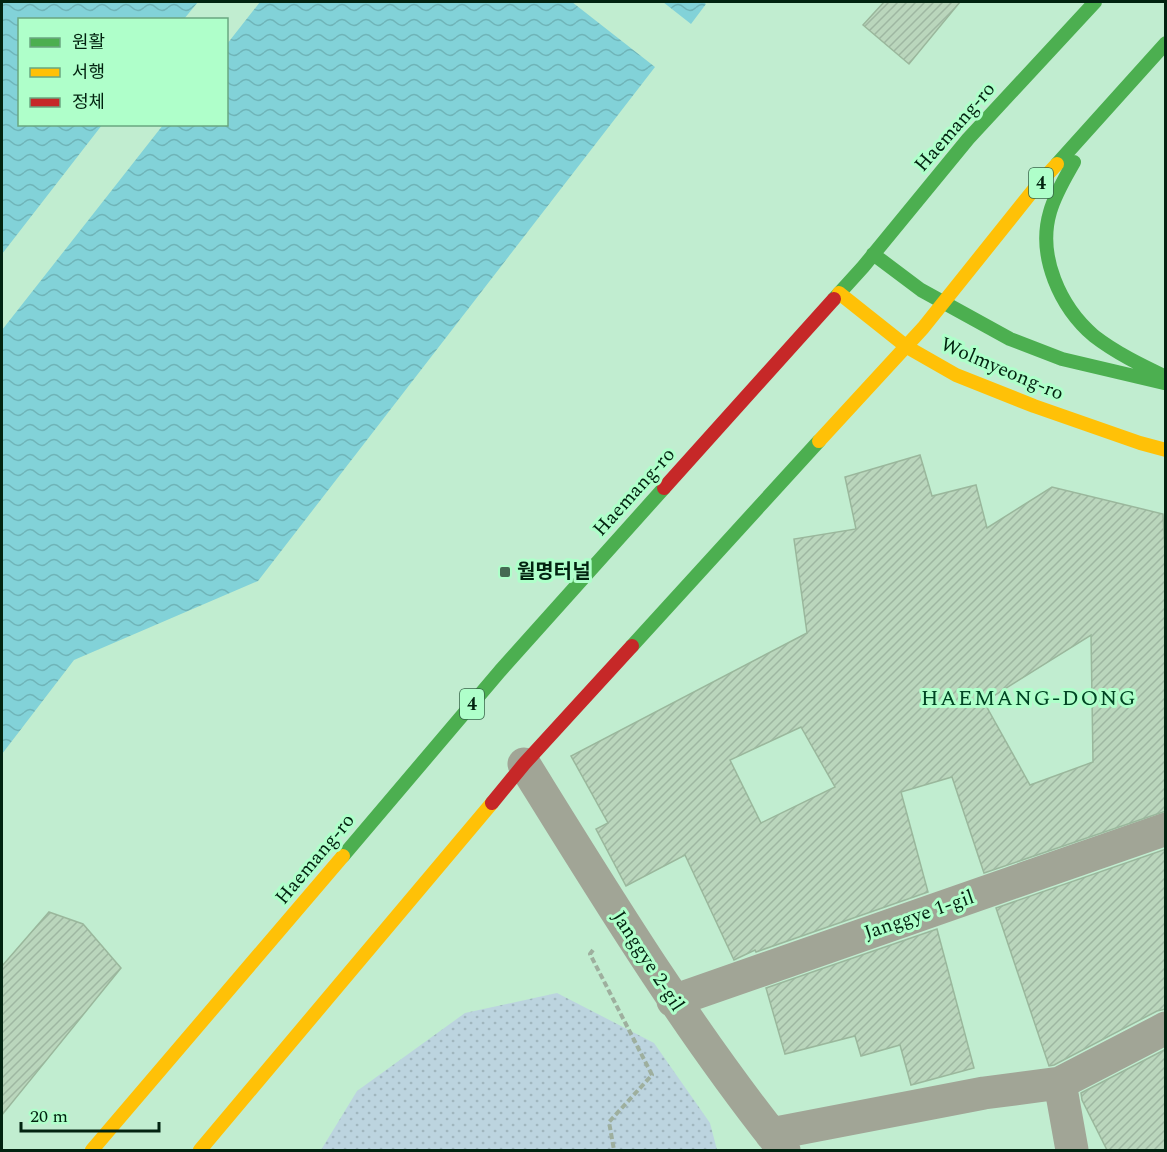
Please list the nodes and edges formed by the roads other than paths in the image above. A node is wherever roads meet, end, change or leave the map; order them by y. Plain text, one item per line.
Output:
1 (1095, 2) edge
2 (1166, 43) edge
3 (1106, 110) junction
4 (873, 254) junction
5 (838, 293) junction
6 (943, 303) junction
7 (907, 345) junction
8 (1166, 377) edge
9 (1166, 384) edge
10 (1166, 450) edge
11 (524, 764) junction
12 (1166, 829) edge
13 (673, 1001) junction
14 (1166, 1028) edge
15 (1060, 1083) junction
16 (777, 1142) edge
17 (92, 1150) edge
18 (200, 1150) edge
19 (1072, 1150) edge

1 - 4 main road, Haemang-ro / 4
2 - 3 main road, 4
3 - 6 main road, 4
3 - 8 main road
4 - 5 main road, Haemang-ro / 4
4 - 6 main road, Wolmyeong-ro
5 - 7 main road, Wolmyeong-ro
5 - 17 main road, Haemang-ro / 4
6 - 7 main road, 4
6 - 9 main road, Wolmyeong-ro
7 - 10 main road, Wolmyeong-ro
7 - 11 main road, 4
11 - 13 street, Janggye 2-gil
11 - 18 main road, 4
12 - 13 street, Janggye 1-gil
13 - 16 street, Janggye 2-gil
14 - 15 street
15 - 16 street
15 - 19 street

